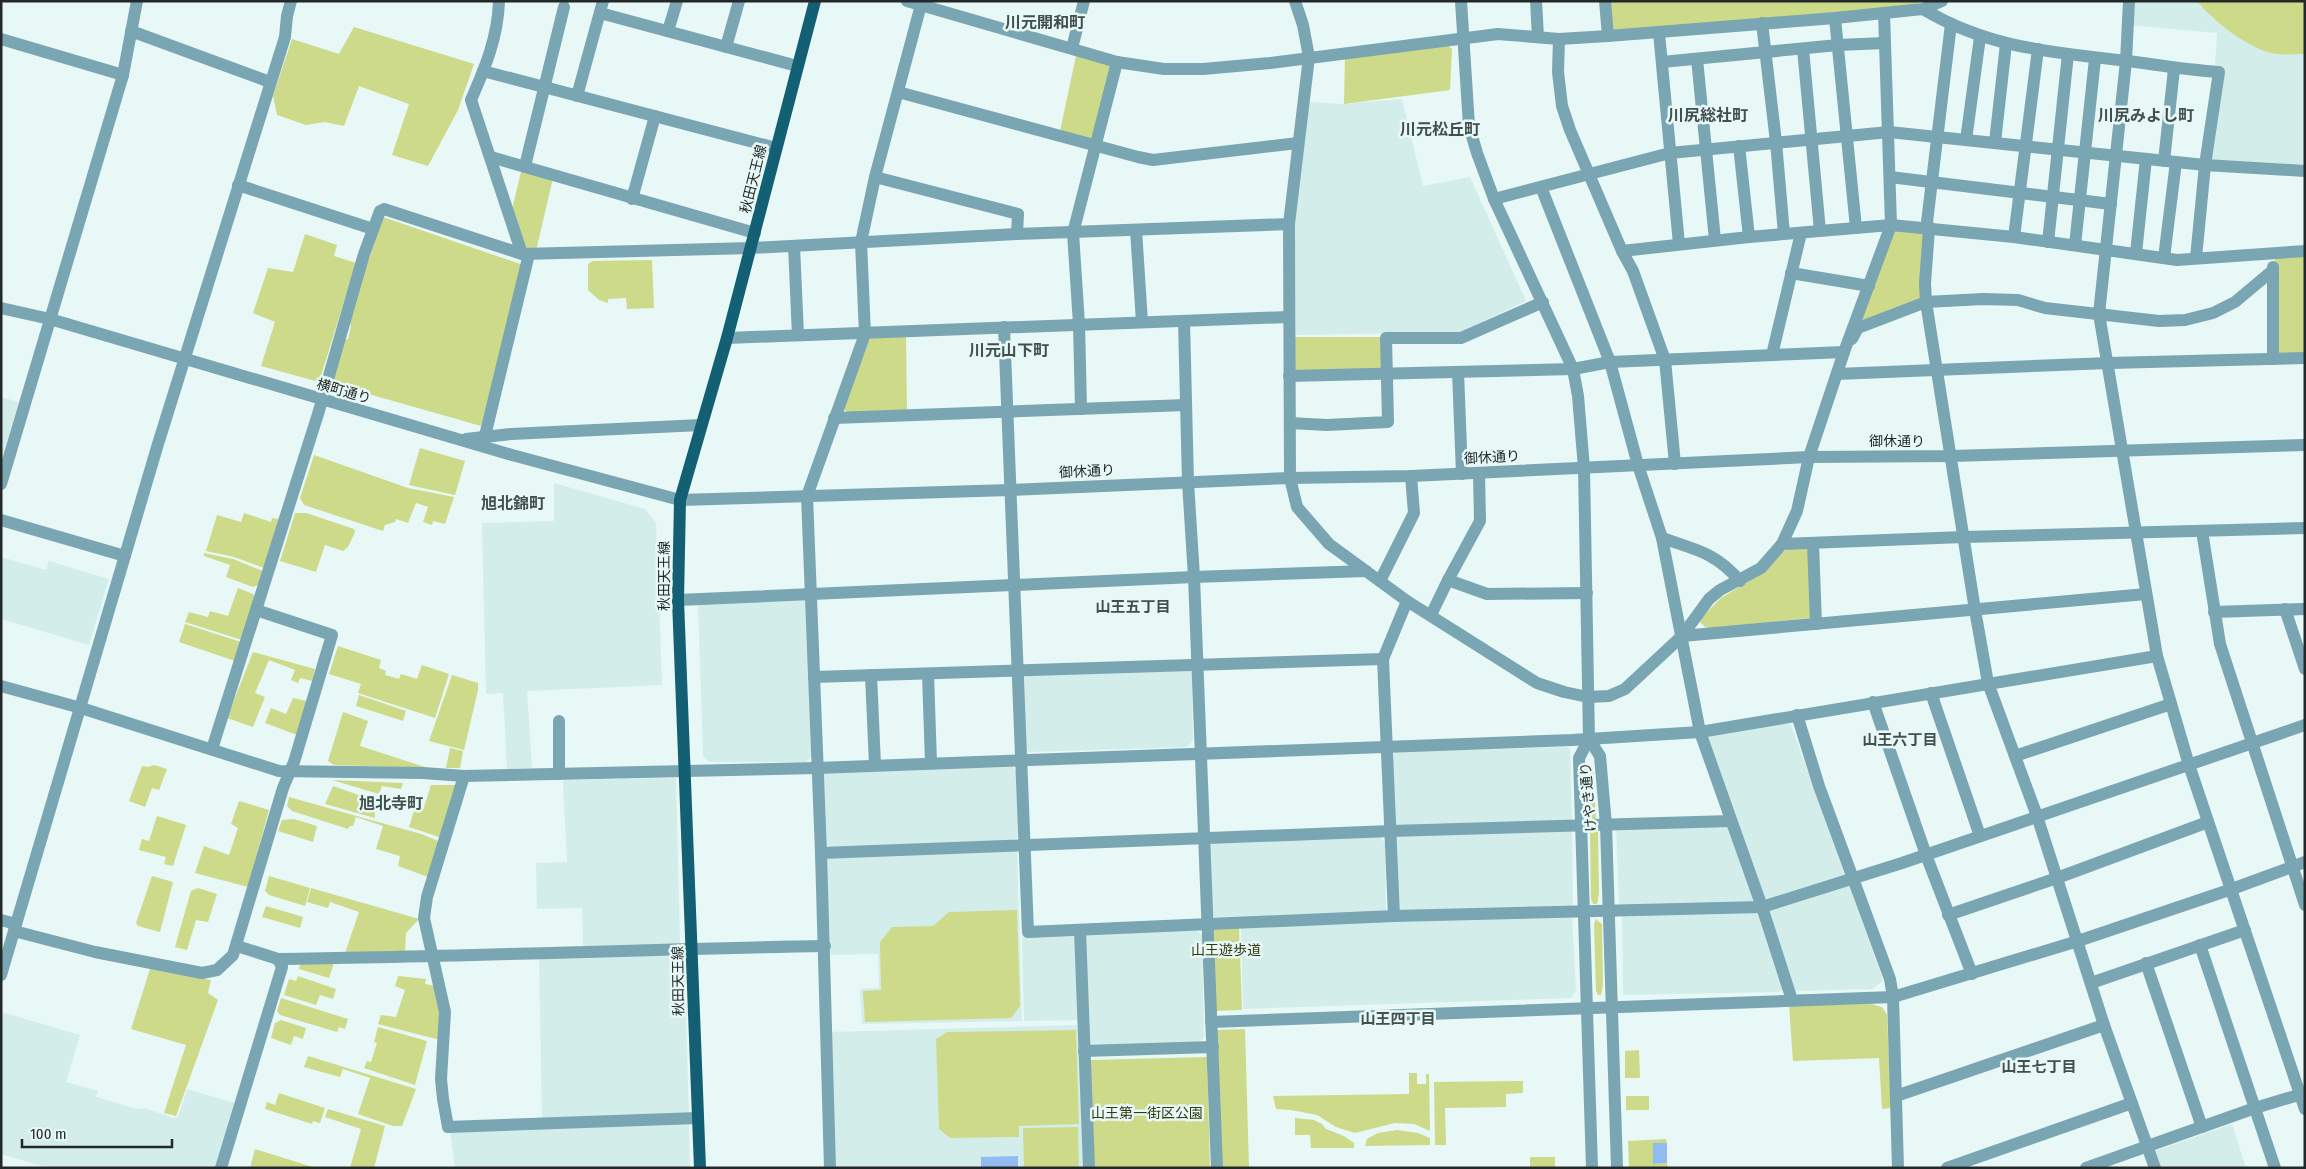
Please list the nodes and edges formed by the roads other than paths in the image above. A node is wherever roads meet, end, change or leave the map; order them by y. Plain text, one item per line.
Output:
1 (137, 1) edge
2 (291, 1) edge
3 (498, 1) edge
4 (677, 1) edge
5 (739, 1) edge
6 (815, 1) edge
7 (906, 1) edge
8 (1084, 1) edge
9 (1295, 1) edge
10 (1461, 1) edge
11 (1536, 1) edge
12 (1605, 1) edge
13 (1942, 1) edge
14 (2129, 1) edge
15 (922, 3) edge
16 (1923, 5) edge
17 (564, 7) dead end
18 (602, 7) edge
19 (1884, 14) junction
20 (1835, 18) junction
21 (1762, 24) junction
22 (1951, 24) junction
23 (131, 31) junction
24 (668, 31) junction
25 (1659, 33) junction
26 (1608, 36) junction
27 (1462, 37) junction
28 (1538, 37) junction
29 (1980, 37) junction
30 (1559, 38) junction
31 (1, 39) edge
32 (1886, 43) junction
33 (2006, 44) junction
34 (1838, 45) junction
35 (726, 47) junction
36 (1072, 48) junction
37 (1803, 49) junction
38 (2038, 49) junction
39 (1766, 53) junction
40 (2068, 54) junction
41 (1308, 57) junction
42 (1697, 58) junction
43 (2096, 59) junction
44 (2126, 61) junction
45 (1117, 62) junction
46 (1662, 62) junction
47 (798, 66) junction
48 (2174, 68) junction
49 (483, 71) junction
50 (123, 76) junction
51 (270, 82) junction
52 (545, 88) junction
53 (898, 92) junction
54 (577, 96) junction
55 (655, 116) junction
56 (1889, 132) junction
57 (1848, 136) junction
58 (1937, 137) junction
59 (1810, 139) junction
60 (1966, 140) junction
61 (1776, 142) junction
62 (1995, 142) junction
63 (1298, 143) junction
64 (1096, 145) junction
65 (2027, 145) junction
66 (1740, 146) junction
67 (776, 148) junction
68 (1706, 149) junction
69 (2057, 149) junction
70 (2085, 152) junction
71 (1670, 153) junction
72 (2116, 156) junction
73 (491, 157) junction
74 (2146, 160) junction
75 (2170, 162) junction
76 (2205, 165) junction
77 (525, 166) junction
78 (2305, 172) edge
79 (1588, 175) junction
80 (875, 177) junction
81 (1890, 177) junction
82 (1932, 183) junction
83 (238, 185) junction
84 (1541, 187) junction
85 (2020, 194) junction
86 (2052, 197) junction
87 (632, 199) junction
88 (1494, 199) junction
89 (2080, 201) junction
90 (2111, 204) junction
91 (1289, 224) junction
92 (1891, 225) junction
93 (1856, 228) junction
94 (373, 229) junction
95 (1930, 229) junction
96 (1136, 230) junction
97 (1820, 231) junction
98 (754, 233) junction
99 (1073, 233) junction
100 (1801, 233) junction
101 (1017, 234) junction
102 (1784, 234) junction
103 (1749, 237) junction
104 (2014, 237) junction
105 (1715, 240) junction
106 (861, 242) junction
107 (2048, 242) junction
108 (1679, 244) junction
109 (2075, 245) junction
110 (794, 246) junction
111 (750, 248) junction
112 (2106, 249) junction
113 (1622, 251) junction
114 (2305, 251) edge
115 (2277, 253) junction
116 (526, 254) junction
117 (2136, 254) junction
118 (2164, 258) junction
119 (2196, 258) junction
120 (2272, 271) junction
121 (1791, 273) junction
122 (1868, 286) junction
123 (1543, 302) junction
124 (1926, 302) junction
125 (1, 308) edge
126 (2099, 314) junction
127 (1288, 317) junction
128 (50, 319) junction
129 (1184, 321) junction
130 (1142, 322) junction
131 (1079, 324) junction
132 (1004, 326) junction
133 (864, 334) junction
134 (798, 335) junction
135 (727, 338) junction
136 (1844, 352) junction
137 (1772, 355) junction
138 (2305, 358) edge
139 (2273, 359) junction
140 (1665, 360) junction
141 (185, 361) junction
142 (1610, 362) junction
143 (2109, 363) junction
144 (1573, 369) junction
145 (1938, 369) junction
146 (1458, 372) junction
147 (1386, 374) junction
148 (1837, 374) junction
149 (1290, 376) junction
150 (322, 400) junction
151 (1186, 405) junction
152 (1081, 409) junction
153 (1006, 412) junction
154 (834, 418) junction
155 (1290, 423) junction
156 (701, 425) junction
157 (484, 441) junction
158 (2305, 445) edge
159 (2122, 450) junction
160 (1952, 456) junction
161 (1809, 457) junction
162 (1674, 464) junction
163 (1638, 465) junction
164 (1584, 468) junction
165 (1479, 473) junction
166 (1462, 474) junction
167 (1411, 476) junction
168 (1290, 478) junction
169 (1188, 482) junction
170 (1, 484) edge
171 (1010, 490) junction
172 (807, 496) junction
173 (680, 500) junction
174 (1, 520) edge
175 (2305, 528) edge
176 (2202, 531) junction
177 (2136, 533) junction
178 (1964, 536) junction
179 (1662, 538) junction
180 (1813, 543) junction
181 (1782, 544) junction
182 (125, 556) junction
183 (1366, 572) junction
184 (1194, 577) junction
185 (1448, 580) junction
186 (1740, 581) junction
187 (1380, 582) junction
188 (1014, 586) junction
189 (1587, 593) junction
190 (812, 594) junction
191 (2146, 594) junction
192 (678, 600) junction
193 (1407, 601) junction
194 (2285, 609) junction
195 (2305, 609) edge
196 (256, 610) junction
197 (1974, 610) junction
198 (2214, 612) junction
199 (1431, 615) junction
200 (1816, 624) junction
201 (1682, 636) junction
202 (2157, 656) junction
203 (1383, 659) junction
204 (1197, 663) junction
205 (2305, 669) edge
206 (1016, 670) junction
207 (928, 674) junction
208 (871, 675) junction
209 (814, 677) junction
210 (1988, 684) junction
211 (1, 686) edge
212 (1931, 693) junction
213 (1588, 697) junction
214 (1873, 702) junction
215 (2171, 704) junction
216 (81, 708) junction
217 (1797, 715) junction
218 (559, 721) dead end
219 (2305, 725) edge
220 (1700, 732) junction
221 (1589, 739) junction
222 (2251, 743) junction
223 (1387, 746) junction
224 (212, 749) junction
225 (1200, 753) junction
226 (2015, 756) junction
227 (1020, 759) junction
228 (932, 763) junction
229 (876, 765) junction
230 (2189, 765) junction
231 (817, 768) junction
232 (684, 771) junction
233 (289, 772) junction
234 (559, 774) junction
235 (464, 776) junction
236 (2037, 816) junction
237 (1731, 821) junction
238 (2208, 822) junction
239 (1581, 825) junction
240 (1606, 825) junction
241 (1391, 831) junction
242 (1980, 836) junction
243 (1203, 838) junction
244 (1023, 844) junction
245 (821, 853) junction
246 (1926, 855) junction
247 (2305, 862) edge
248 (2292, 867) junction
249 (2057, 878) junction
250 (1853, 879) junction
251 (2232, 889) junction
252 (2305, 905) edge
253 (1762, 907) junction
254 (1609, 909) junction
255 (1583, 911) junction
256 (1948, 915) junction
257 (1394, 916) junction
258 (1, 920) edge
259 (1207, 924) junction
260 (15, 928) junction
261 (1080, 930) junction
262 (2245, 930) junction
263 (2078, 940) junction
264 (2200, 945) junction
265 (237, 946) junction
266 (825, 946) junction
267 (692, 948) junction
268 (434, 957) junction
269 (278, 959) junction
270 (2146, 963) junction
271 (1972, 974) junction
272 (1, 975) edge
273 (2091, 983) junction
274 (1893, 997) junction
275 (1792, 1000) junction
276 (1586, 1007) junction
277 (1612, 1007) junction
278 (1211, 1022) junction
279 (2104, 1025) junction
280 (1213, 1047) junction
281 (1084, 1051) junction
282 (2302, 1093) edge
283 (1896, 1096) junction
284 (2132, 1103) junction
285 (2255, 1108) junction
286 (2305, 1109) edge
287 (698, 1118) junction
288 (2202, 1127) junction
289 (2147, 1146) junction
290 (221, 1168) edge
291 (700, 1168) edge
292 (830, 1168) edge
293 (1088, 1168) edge
294 (1217, 1168) edge
295 (1592, 1168) edge
296 (1617, 1168) edge
297 (1898, 1168) edge
298 (1947, 1168) edge
299 (2086, 1168) edge
300 (2155, 1168) edge
301 (2275, 1168) edge

1 - 23 street
2 - 51 street
3 - 49 street
4 - 24 street
5 - 35 street
6 - 47 main road, 秋田天王線
7 - 15 street
8 - 36 street
9 - 41 street
10 - 27 street
11 - 28 street
12 - 26 street
13 - 16 street
14 - 44 street
15 - 36 street
15 - 53 street
16 - 19 street
16 - 22 street
17 - 52 street
18 - 24 street
18 - 54 street
19 - 20 street
19 - 32 street
20 - 21 street
20 - 34 street
21 - 25 street
21 - 39 street
22 - 29 street
22 - 58 street
23 - 50 street
23 - 51 street
24 - 35 street
25 - 26 street
25 - 46 street
26 - 30 street
27 - 28 street
27 - 41 street
27 - 88 street
28 - 30 street
29 - 33 street
29 - 60 street
30 - 79 street
31 - 50 street
32 - 34 street
32 - 56 street
33 - 38 street
33 - 62 street
34 - 37 street
34 - 57 street
35 - 47 street
36 - 45 street
37 - 39 street
37 - 59 street
38 - 40 street
38 - 65 street
39 - 42 street
39 - 61 street
40 - 43 street
40 - 69 street
41 - 45 street
41 - 63 street
42 - 46 street
42 - 68 street
43 - 44 street
43 - 70 street
44 - 48 street
44 - 72 street
45 - 64 street
46 - 71 street
47 - 67 main road, 秋田天王線
48 - 75 street
48 - 76 street
49 - 52 street
49 - 73 street
50 - 128 street
51 - 83 street
52 - 54 street
52 - 77 street
53 - 64 street
53 - 80 street
54 - 55 street
55 - 67 street
55 - 87 street
56 - 57 street
56 - 58 street
56 - 81 street
57 - 59 street
57 - 93 street
58 - 60 street
58 - 82 street
59 - 61 street
59 - 97 street
60 - 62 street
61 - 66 street
61 - 102 street
62 - 65 street
63 - 64 street
63 - 91 street
64 - 99 street
65 - 69 street
65 - 85 street
66 - 68 street
66 - 103 street
67 - 98 main road, 秋田天王線
68 - 71 street
68 - 105 street
69 - 70 street
69 - 86 street
70 - 72 street
70 - 89 street
71 - 79 street
71 - 108 street
72 - 74 street
72 - 90 street
73 - 77 street
73 - 116 street
74 - 75 street
74 - 117 street
75 - 76 street
75 - 118 street
76 - 78 street
76 - 119 street
77 - 87 street
79 - 84 street
79 - 113 street
80 - 101 street
80 - 106 street
81 - 82 street
81 - 92 street
82 - 85 street
82 - 95 street
83 - 94 street
83 - 141 street
84 - 88 street
84 - 142 street
85 - 86 street
85 - 104 street
86 - 89 street
86 - 107 street
87 - 98 street
88 - 123 street
89 - 90 street
89 - 109 street
90 - 112 street
91 - 96 street
91 - 127 street
92 - 93 street
92 - 95 street
92 - 122 street
93 - 97 street
94 - 116 street
94 - 150 street
95 - 104 street
95 - 124 street
96 - 99 street
96 - 130 street
97 - 100 street
98 - 111 main road, 秋田天王線
99 - 101 street
99 - 131 street
100 - 102 street
100 - 121 street
101 - 106 street
102 - 103 street
103 - 105 street
104 - 107 street
105 - 108 street
106 - 110 street
106 - 133 street
107 - 109 street
108 - 113 street
109 - 112 street
110 - 111 street
110 - 134 street
111 - 116 street
111 - 135 main road, 秋田天王線
112 - 117 street
112 - 126 street
113 - 140 street
114 - 115 street
115 - 119 street
115 - 120 street
116 - 157 street
117 - 118 street
118 - 119 street
120 - 126 street
120 - 139 street
121 - 122 street
121 - 137 street
122 - 136 street
123 - 144 street
123 - 147 street
124 - 126 street
124 - 136 street
124 - 145 street
125 - 128 street, 横町通り
126 - 143 street
127 - 129 street
127 - 149 street
128 - 141 street, 横町通り
128 - 170 street
129 - 130 street
129 - 151 street
130 - 131 street
131 - 132 street
131 - 152 street
132 - 133 street
132 - 153 street
133 - 134 street
133 - 154 street
134 - 135 street
135 - 156 main road, 秋田天王線
136 - 137 street
136 - 148 street
137 - 140 street
138 - 139 street
139 - 143 street
140 - 142 street
140 - 162 street
141 - 150 street, 横町通り
141 - 182 street
142 - 144 street
142 - 163 street
143 - 145 street
143 - 159 street
144 - 146 street
144 - 164 street
145 - 148 street
145 - 160 street
146 - 147 street
146 - 166 street
147 - 149 street
147 - 155 street
148 - 161 street
149 - 155 street
150 - 157 street, 横町通り
150 - 196 street
151 - 152 street
151 - 169 street
152 - 153 street
153 - 154 street
153 - 171 street
154 - 172 street
155 - 168 street
156 - 157 street
156 - 173 main road, 秋田天王線
157 - 173 street, 横町通り
158 - 159 street, 御休通り
159 - 160 street, 御休通り
159 - 177 street
160 - 161 street, 御休通り
160 - 178 street
161 - 162 street, 御休通り
161 - 181 street
162 - 163 street, 御休通り
163 - 164 street, 御休通り
163 - 179 street
164 - 165 street, 御休通り
164 - 189 street
165 - 166 street, 御休通り
165 - 185 street
166 - 167 street, 御休通り
167 - 168 street, 御休通り
167 - 187 street
168 - 169 street, 御休通り
168 - 183 street
169 - 171 street, 御休通り
169 - 184 street
171 - 172 street, 御休通り
171 - 188 street
172 - 173 street, 御休通り
172 - 190 street
173 - 192 main road, 秋田天王線
174 - 182 street
175 - 176 street
176 - 177 street
176 - 198 street
177 - 178 street
177 - 191 street
178 - 180 street
178 - 197 street
179 - 186 street
179 - 201 street
180 - 181 street
180 - 200 street
181 - 186 street
182 - 216 street
183 - 184 street
183 - 187 street
184 - 188 street
184 - 204 street
185 - 189 street
185 - 199 street
186 - 201 street
187 - 193 street
188 - 190 street
188 - 206 street
189 - 213 street
190 - 192 street
190 - 209 street
191 - 197 street
191 - 202 street
192 - 232 main road, 秋田天王線
193 - 199 street
193 - 203 street
194 - 195 street
194 - 198 street
194 - 205 street
196 - 224 street
196 - 233 street
197 - 200 street
197 - 210 street
198 - 222 street
199 - 213 street
200 - 201 street
201 - 213 street
201 - 220 street
202 - 210 street
202 - 215 street
203 - 204 street
203 - 223 street
204 - 206 street
204 - 225 street
206 - 207 street
206 - 227 street
207 - 208 street
207 - 228 street
208 - 209 street
208 - 229 street
209 - 231 street
210 - 212 street
210 - 226 street
211 - 216 street
212 - 214 street
212 - 242 street
213 - 221 street
214 - 217 street
214 - 246 street
215 - 226 street
215 - 230 street
216 - 224 street
216 - 260 street
217 - 220 street
217 - 250 street
218 - 234 street
219 - 222 street
220 - 221 street
220 - 237 street
221 - 223 street
221 - 239 street, けやき通り
221 - 240 street, けやき通り
222 - 230 street
222 - 248 street
223 - 225 street
223 - 241 street
224 - 233 street
225 - 227 street
225 - 243 street
226 - 236 street
227 - 228 street
227 - 244 street
228 - 229 street
229 - 231 street
230 - 236 street
230 - 238 street
231 - 232 street
231 - 245 street
232 - 234 street
232 - 267 main road, 秋田天王線
233 - 235 street
233 - 265 street
234 - 235 street
235 - 268 street
236 - 242 street
236 - 249 street
237 - 240 street
237 - 253 street
238 - 249 street
238 - 251 street
239 - 240 street
239 - 241 street
239 - 255 street, けやき通り
240 - 254 street, けやき通り
241 - 243 street
241 - 257 street
242 - 246 street
243 - 244 street
243 - 259 street
244 - 245 street
244 - 261 street
245 - 266 street
246 - 250 street
246 - 256 street
247 - 248 street
248 - 251 street
248 - 252 street
249 - 256 street
249 - 263 street
250 - 253 street
250 - 274 street
251 - 262 street
251 - 263 street
253 - 254 street
253 - 275 street
254 - 255 street
254 - 277 street, けやき通り
255 - 257 street
255 - 276 street, けやき通り
256 - 271 street
257 - 259 street
258 - 260 street
259 - 261 street
259 - 278 street
260 - 265 street
260 - 272 street
261 - 281 street
262 - 264 street
262 - 282 street
263 - 271 street
263 - 273 street
264 - 270 street
264 - 285 street
265 - 269 street
266 - 267 street
266 - 292 street
267 - 268 street
267 - 287 main road, 秋田天王線
268 - 269 street
268 - 287 street
269 - 290 street
270 - 273 street
270 - 288 street
271 - 274 street
273 - 279 street
274 - 275 street
274 - 283 street
275 - 277 street
276 - 277 street
276 - 278 street
276 - 295 street, けやき通り
277 - 296 street, けやき通り
278 - 280 street
279 - 283 street
279 - 284 street
280 - 281 street
280 - 294 street
281 - 293 street
282 - 285 street
282 - 286 street
283 - 297 street
284 - 289 street
284 - 298 street
285 - 288 street
285 - 301 street
287 - 291 main road, 秋田天王線
288 - 289 street
289 - 299 street
289 - 300 street

